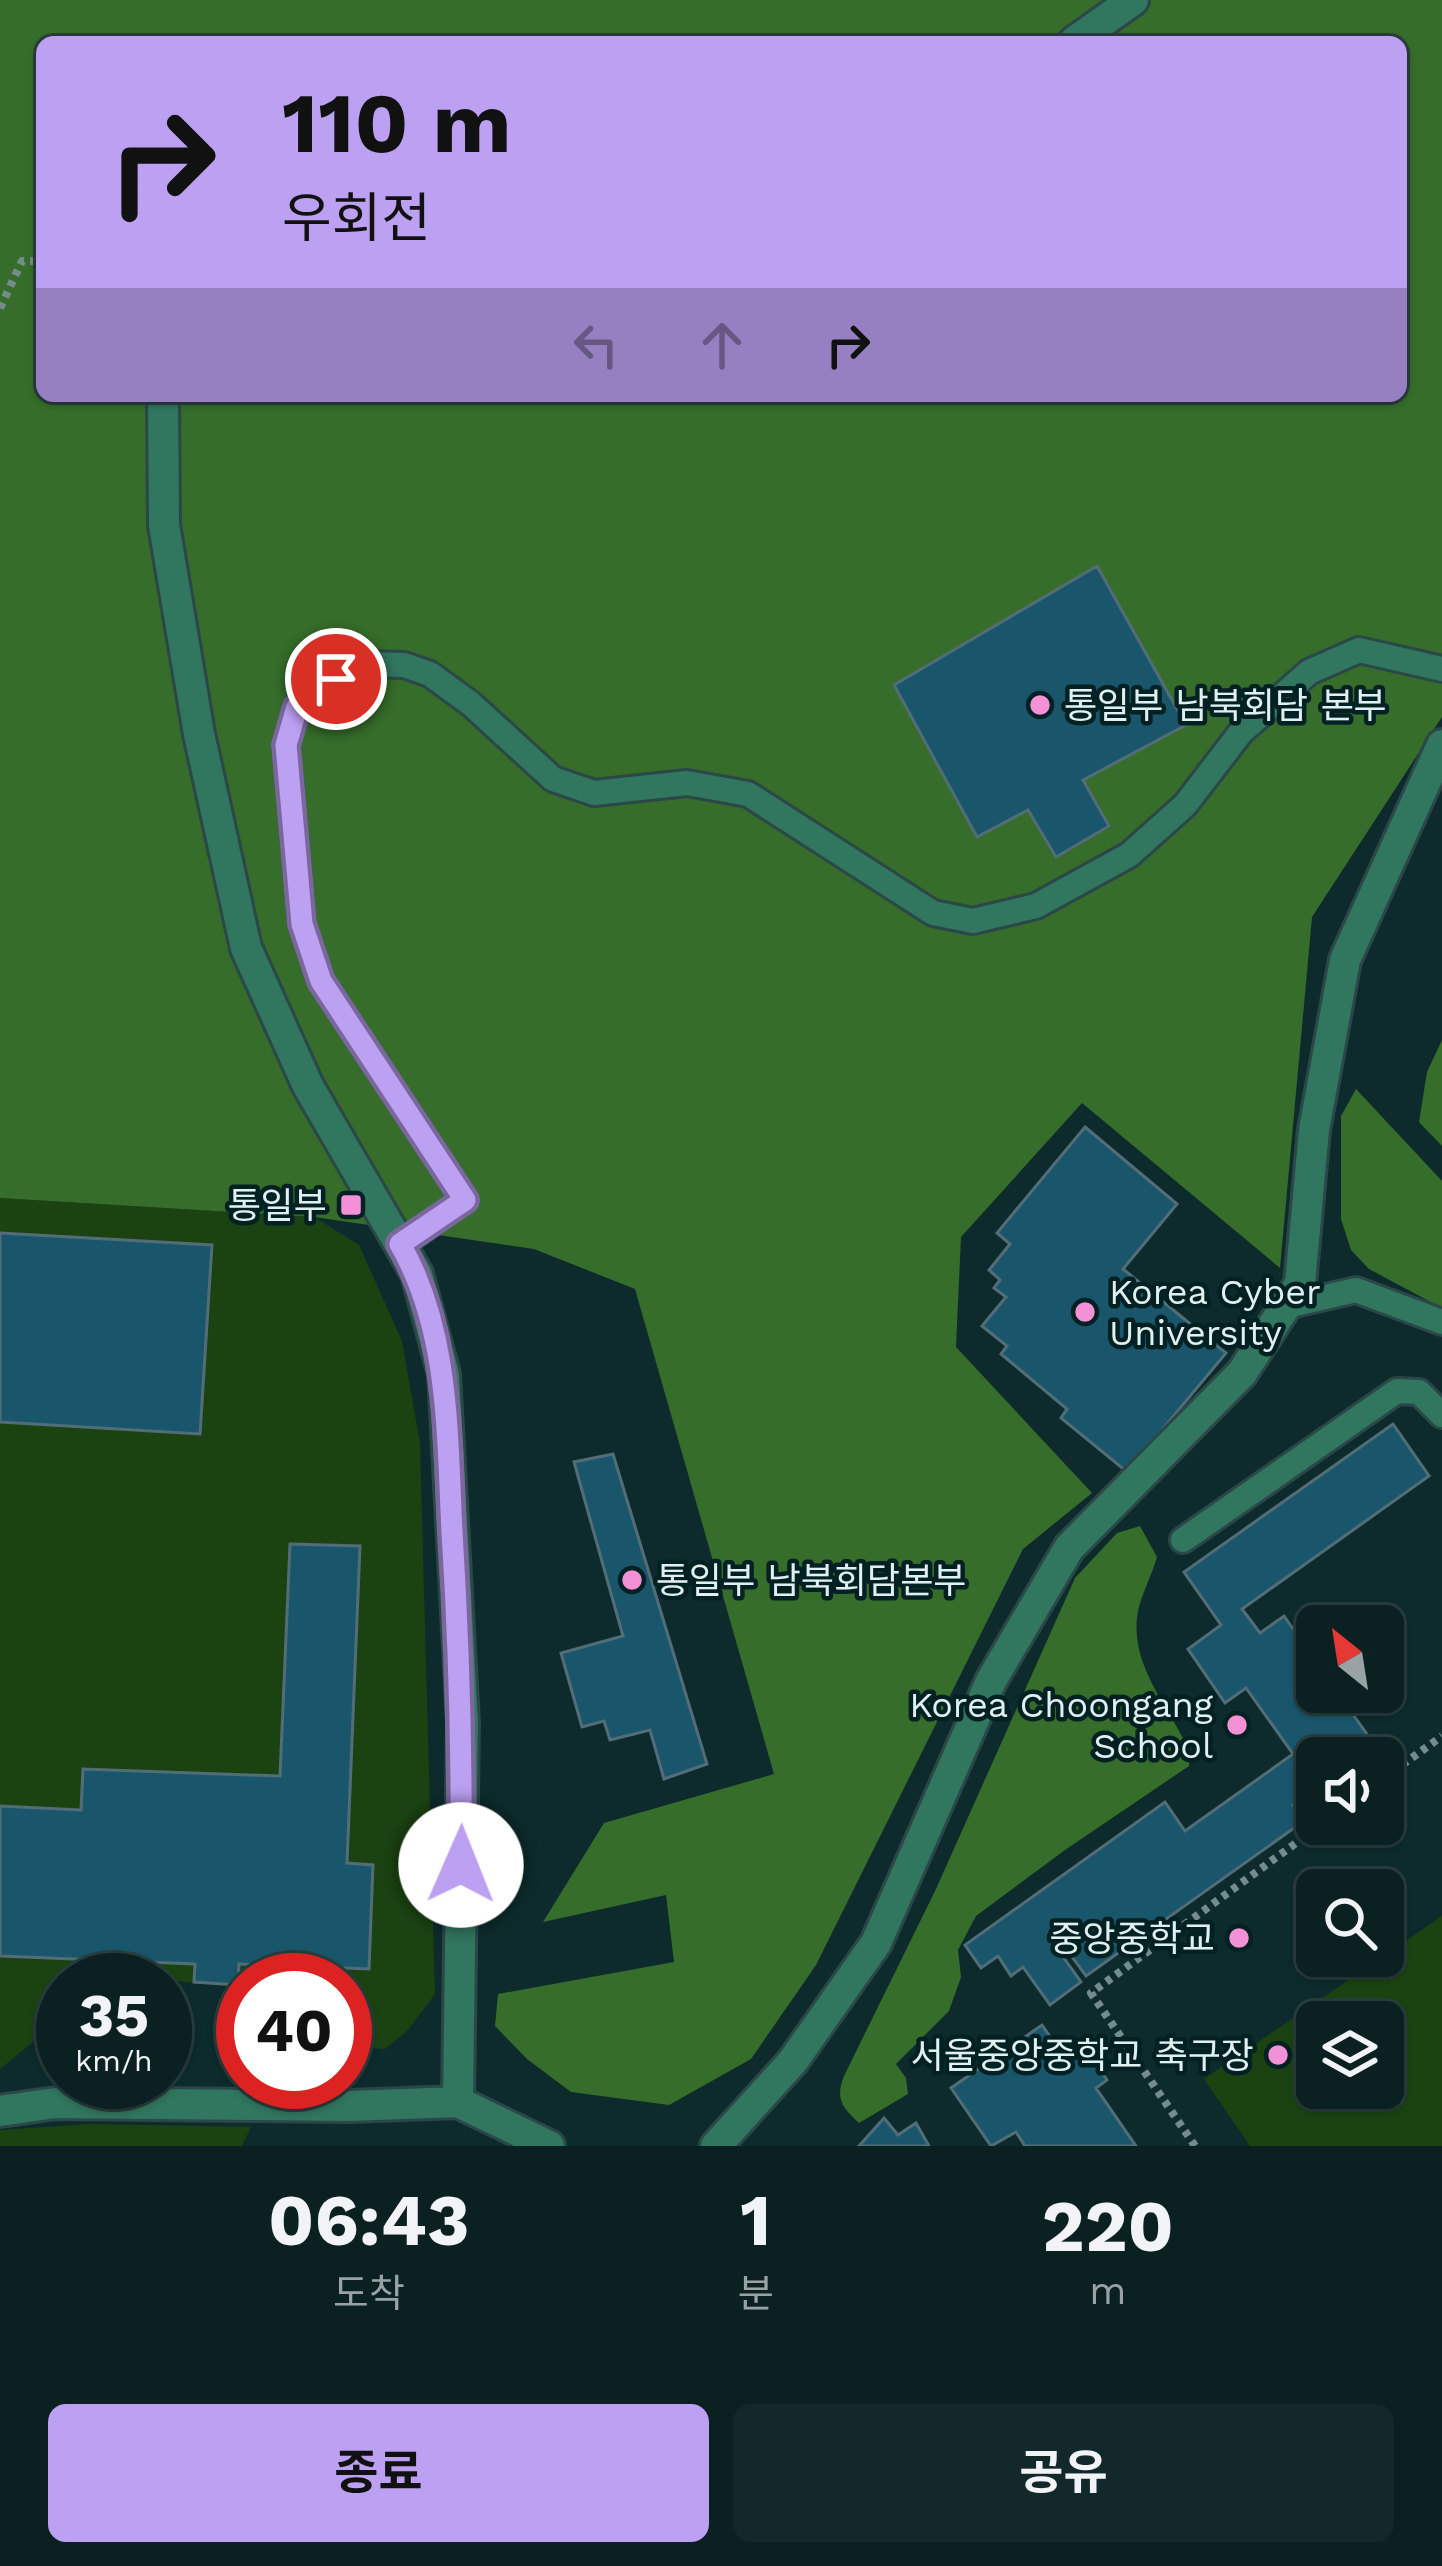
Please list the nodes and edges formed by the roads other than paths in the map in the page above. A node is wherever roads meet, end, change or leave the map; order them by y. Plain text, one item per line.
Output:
1 (1133, 0) edge
2 (1082, 36) edge
3 (163, 402) edge
4 (1442, 668) edge
5 (1442, 745) edge
6 (400, 1244) junction
7 (1286, 1306) junction
8 (1442, 1322) edge
9 (1442, 1415) edge
10 (1183, 1540) dead end
11 (458, 2102) junction
12 (0, 2110) edge
13 (549, 2146) edge
14 (716, 2146) edge

1 - 2 street
3 - 6 street
4 - 6 lane
5 - 7 street
6 - 11 street
7 - 8 lane
7 - 14 street
9 - 10 lane
11 - 12 street
11 - 13 street

